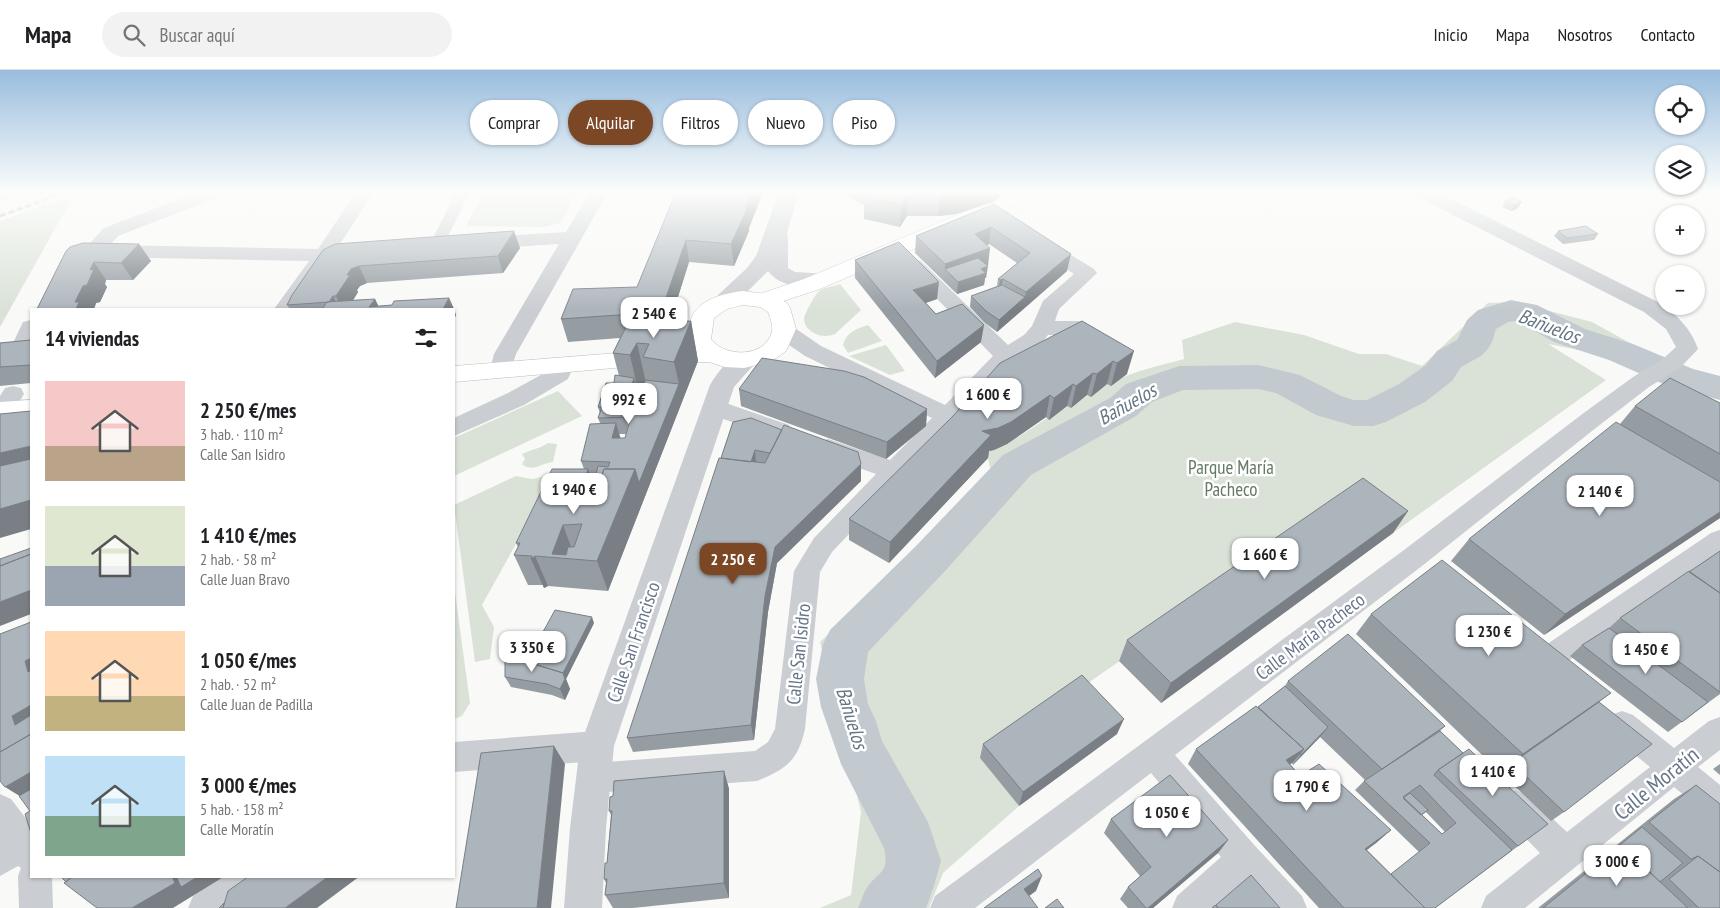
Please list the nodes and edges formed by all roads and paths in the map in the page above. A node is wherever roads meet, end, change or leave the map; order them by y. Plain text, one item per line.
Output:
1 (113, 231) edge
2 (339, 231) edge
3 (437, 231) edge
4 (576, 231) edge
5 (775, 231) edge
6 (776, 231) edge
7 (948, 231) edge
8 (1500, 231) edge
9 (1028, 236) edge
10 (573, 237) junction
11 (427, 247) joint
12 (896, 248) junction
13 (371, 251) edge
14 (324, 254) junction
15 (756, 272) junction
16 (817, 281) junction
17 (762, 299) junction
18 (726, 300) junction
19 (285, 308) edge
20 (784, 326) junction
21 (1042, 328) junction
22 (1078, 328) edge
23 (30, 329) edge
24 (30, 346) edge
25 (813, 351) junction
26 (770, 352) junction
27 (1006, 356) junction
28 (746, 360) joint
29 (562, 365) junction
30 (526, 368) junction
31 (712, 368) junction
32 (501, 370) junction
33 (455, 374) edge
34 (1645, 380) junction
35 (1664, 394) edge
36 (516, 399) junction
37 (948, 416) junction
38 (1589, 421) junction
39 (455, 428) edge
40 (1614, 436) edge
41 (896, 472) junction
42 (1720, 540) edge
43 (1413, 558) junction
44 (1436, 576) edge
45 (1521, 644) edge
46 (1544, 662) junction
47 (1567, 681) edge
48 (1598, 706) edge
49 (1720, 731) edge
50 (597, 746) junction
51 (1153, 752) junction
52 (455, 756) edge
53 (1674, 768) junction
54 (593, 778) junction
55 (1496, 787) edge
56 (1720, 804) edge
57 (0, 810) edge
58 (18, 852) edge
59 (1566, 855) junction
60 (1244, 859) junction
61 (35, 878) edge
62 (245, 878) edge
63 (36, 908) edge
64 (205, 908) edge
65 (583, 908) edge
66 (947, 908) edge
67 (1189, 908) edge
68 (1290, 908) edge
69 (1498, 908) edge

1 - 14 street
2 - 14 street
3 - 11 street
4 - 10 street
5 - 15 street
6 - 16 street
7 - 12 main road
8 - 34 street, Calle María Pacheco
9 - 21 street
10 - 11 street
10 - 32 street
12 - 16 main road
12 - 27 street
13 - 14 street
14 - 19 street
15 - 17 street
15 - 18 street
16 - 17 main road
16 - 20 main road
17 - 18 main road
17 - 20 main road
18 - 31 main road
20 - 25 street
20 - 26 main road
21 - 22 street
21 - 27 street, Calle San Isidro
23 - 24 street
25 - 26 street
25 - 37 street
26 - 28 main road
27 - 37 street, Calle San Isidro
28 - 31 street, Calle San Francisco
29 - 30 main road
29 - 31 main road
29 - 36 street
30 - 32 main road
30 - 36 street
31 - 41 street
31 - 50 street, Calle San Francisco
32 - 33 main road
34 - 35 street
34 - 38 street, Calle María Pacheco
36 - 39 street
37 - 41 street, Calle San Isidro
38 - 40 street
38 - 43 street, Calle María Pacheco
41 - 54 street, Calle San Isidro
42 - 46 street
43 - 44 street
43 - 51 street, Calle María Pacheco
45 - 46 street
46 - 47 street
48 - 53 street
49 - 53 street, Calle Moratín
50 - 52 street
50 - 54 street, Calle San Francisco
51 - 60 street
51 - 66 street, Calle María Pacheco
53 - 56 street
53 - 59 street, Calle Moratín
54 - 65 street, Calle San Francisco
55 - 59 street
57 - 58 street
59 - 69 street, Calle Moratín
60 - 67 street
60 - 68 street
61 - 63 street
62 - 64 street

